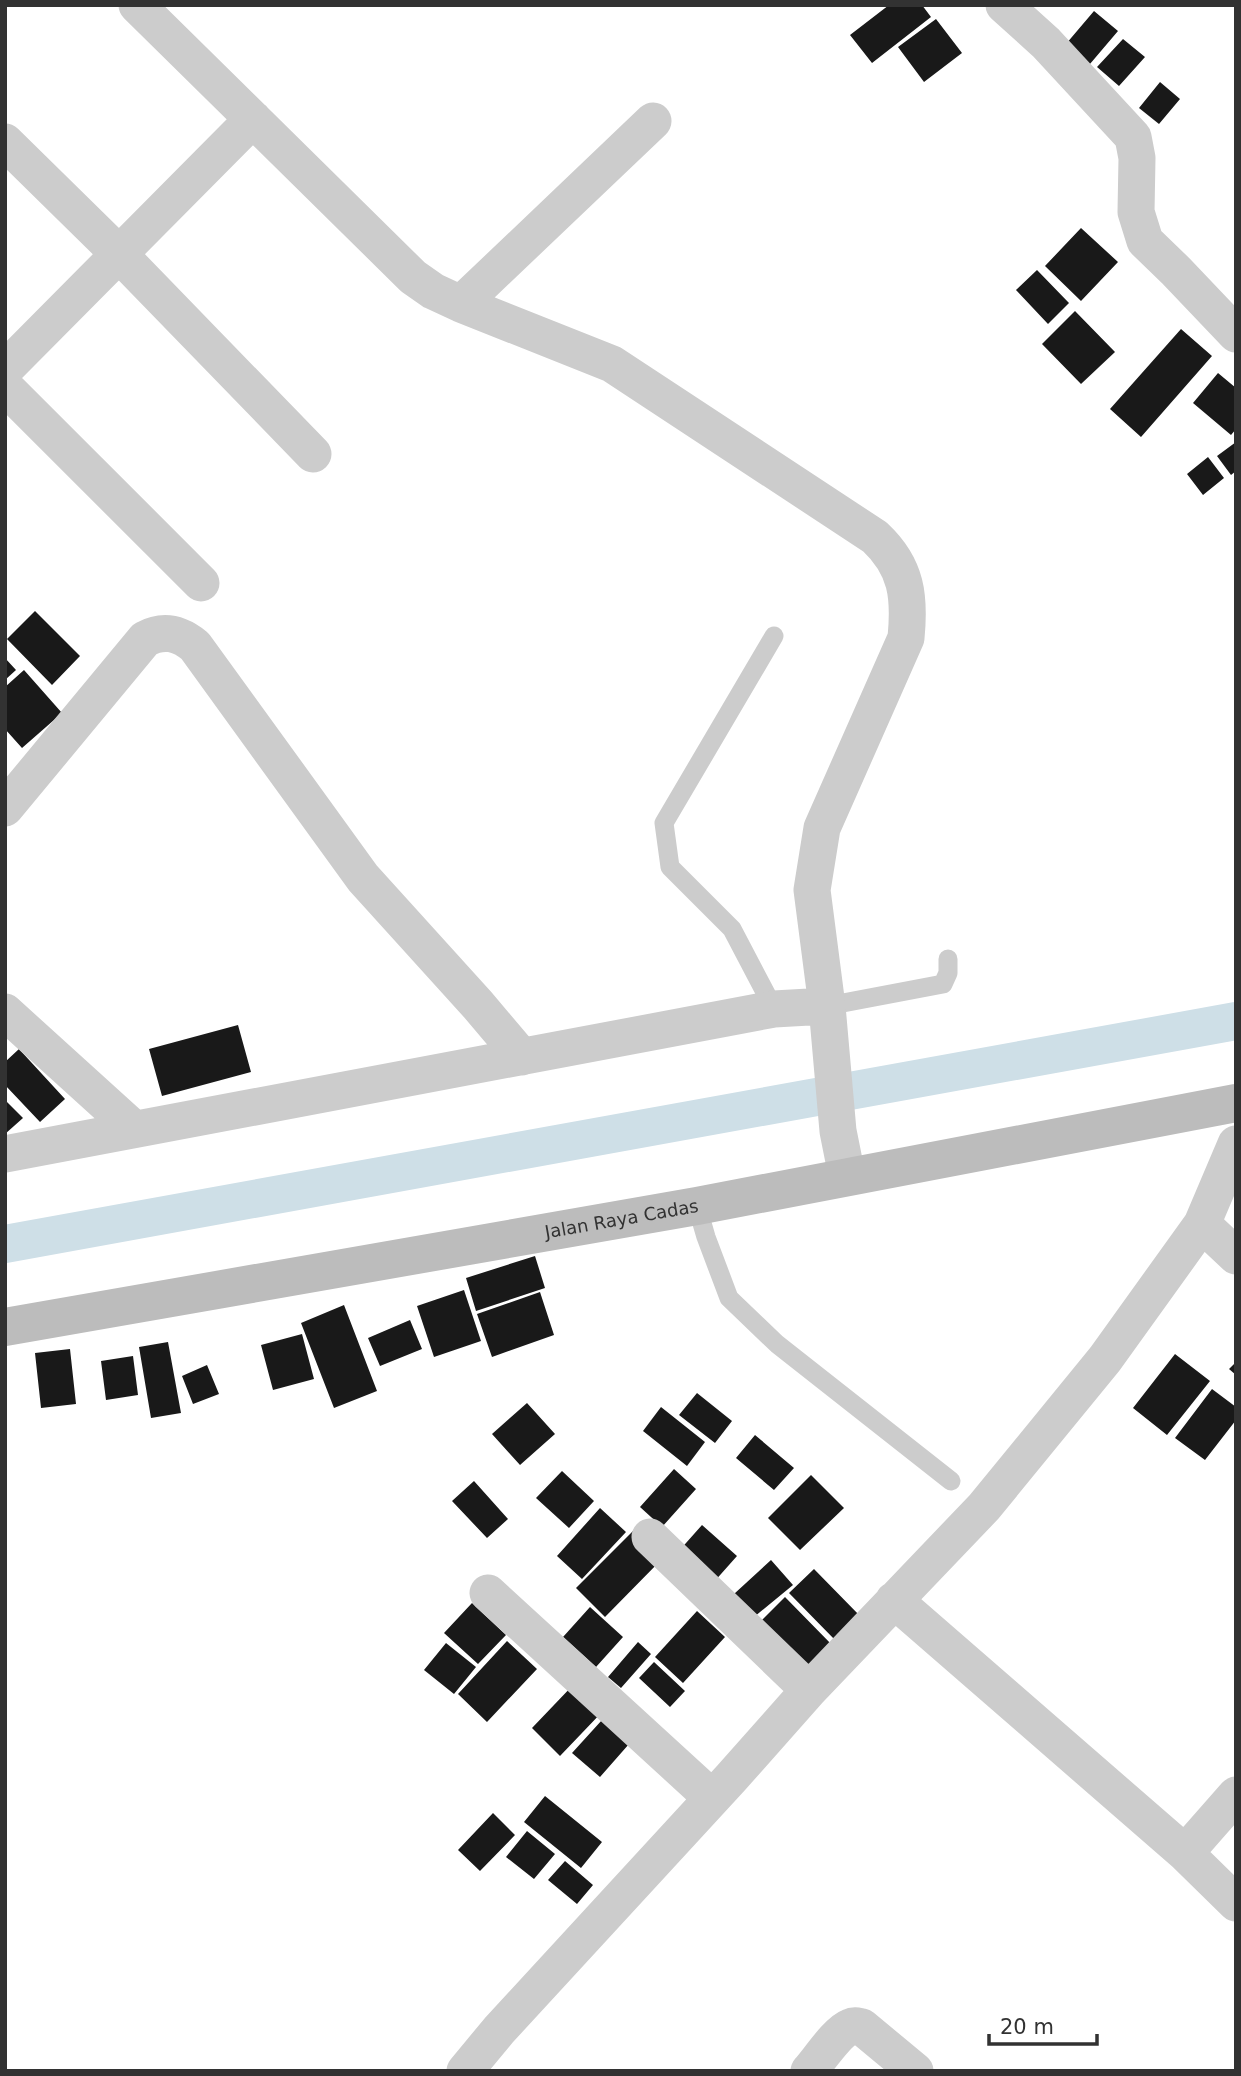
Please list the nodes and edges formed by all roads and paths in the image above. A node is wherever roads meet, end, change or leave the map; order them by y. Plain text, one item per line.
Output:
1 (137, 5) edge
2 (1004, 5) edge
3 (253, 119) junction
4 (653, 121) dead end
5 (5, 142) edge
6 (119, 254) junction
7 (461, 304) junction
8 (1236, 334) edge
9 (5, 369) edge
10 (5, 387) edge
11 (313, 454) dead end
12 (201, 583) dead end
13 (774, 636) dead end
14 (5, 808) edge
15 (948, 959) dead end
16 (774, 1009) junction
17 (5, 1012) edge
18 (827, 1024) junction
19 (522, 1057) junction
20 (1236, 1103) edge
21 (134, 1129) junction
22 (1236, 1144) edge
23 (5, 1154) edge
24 (847, 1176) junction
25 (697, 1206) junction
26 (1202, 1224) junction
27 (1236, 1256) edge
28 (5, 1327) edge
29 (951, 1481) dead end
30 (650, 1537) dead end
31 (488, 1592) dead end
32 (894, 1600) junction
33 (809, 1689) junction
34 (1236, 1795) edge
35 (711, 1797) junction
36 (1185, 1853) junction
37 (1236, 1903) edge
38 (465, 2071) edge
39 (809, 2071) edge
40 (915, 2071) edge

1 - 3 street
2 - 8 street
3 - 6 street
3 - 7 street
4 - 7 street
5 - 6 street
6 - 9 street
6 - 11 street
7 - 18 street
10 - 12 street
13 - 16 lane
14 - 19 street
15 - 18 lane
16 - 18 street
16 - 19 street
17 - 21 street
18 - 24 street
19 - 21 street
20 - 24 street, Jalan Raya Cadas
21 - 23 street
22 - 26 street
24 - 25 street, Jalan Raya Cadas
25 - 28 street, Jalan Raya Cadas
25 - 29 lane
26 - 27 street
26 - 32 street
30 - 33 street
31 - 35 street
32 - 33 street
32 - 36 street
33 - 35 street
34 - 36 street
35 - 38 street
36 - 37 street
39 - 40 street

